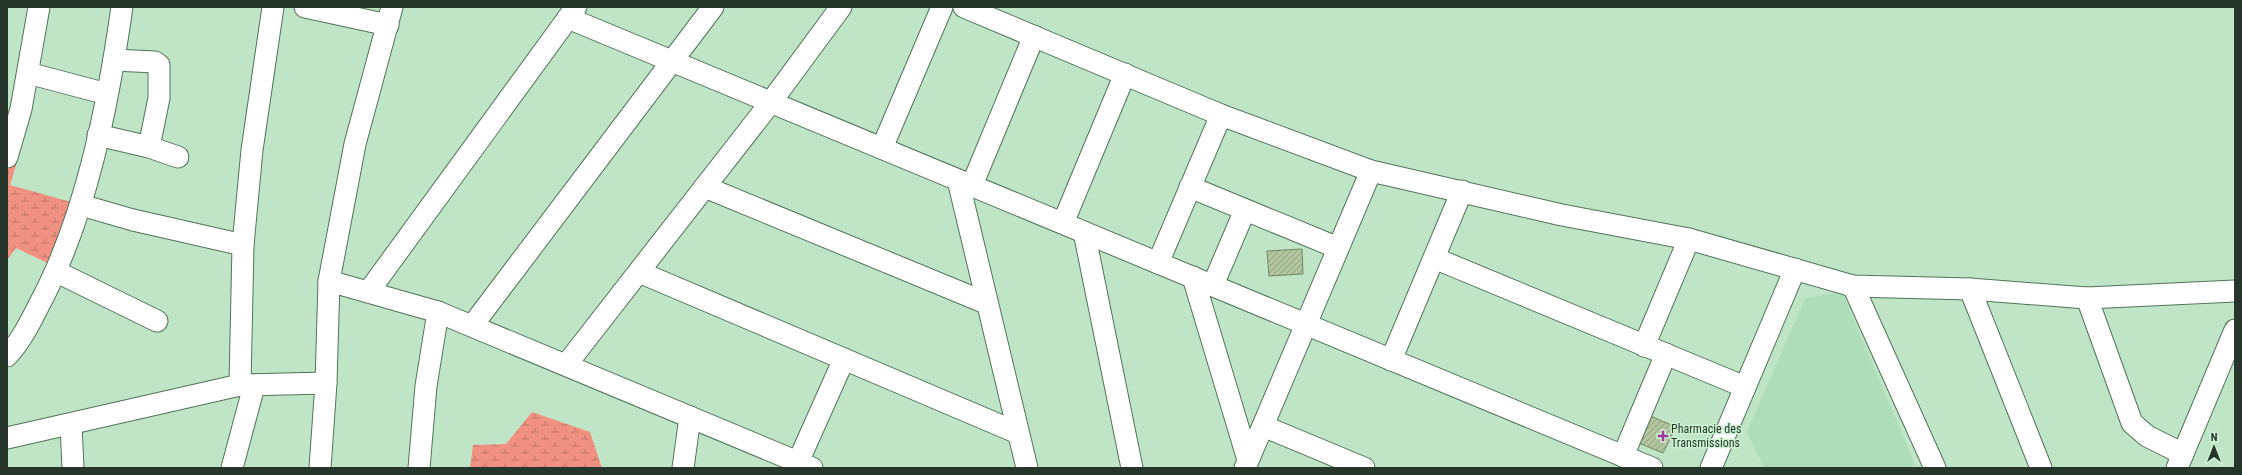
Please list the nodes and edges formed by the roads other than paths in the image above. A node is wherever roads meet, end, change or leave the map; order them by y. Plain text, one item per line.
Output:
1 (39, 7) edge
2 (122, 7) edge
3 (273, 7) edge
4 (305, 7) edge
5 (713, 7) edge
6 (841, 7) edge
7 (942, 7) edge
8 (964, 7) edge
9 (572, 13) edge
10 (390, 16) edge
11 (1034, 36) junction
12 (114, 60) junction
13 (672, 61) junction
14 (28, 72) junction
15 (1125, 74) junction
16 (107, 94) junction
17 (771, 102) junction
18 (14, 108) edge
19 (1221, 115) junction
20 (98, 135) junction
21 (149, 147) junction
22 (882, 148) junction
23 (7, 157) edge
24 (178, 157) dead end
25 (1371, 171) junction
26 (965, 183) junction
27 (705, 187) junction
28 (1190, 187) junction
29 (1462, 191) junction
30 (81, 205) junction
31 (1245, 210) junction
32 (1063, 223) junction
33 (1084, 232) junction
34 (1689, 239) junction
35 (243, 245) junction
36 (1338, 248) junction
37 (1434, 258) junction
38 (1158, 263) junction
39 (1794, 269) junction
40 (57, 272) junction
41 (639, 272) junction
42 (1193, 277) junction
43 (329, 281) junction
44 (1213, 285) junction
45 (1853, 286) junction
46 (1970, 289) junction
47 (369, 291) junction
48 (2235, 291) edge
49 (2087, 298) junction
50 (986, 303) junction
51 (438, 312) junction
52 (157, 321) dead end
53 (1306, 324) junction
54 (472, 326) junction
55 (2235, 330) edge
56 (1644, 346) junction
57 (1666, 354) junction
58 (7, 356) edge
59 (844, 359) junction
60 (1391, 360) junction
61 (566, 365) junction
62 (326, 383) junction
63 (247, 385) junction
64 (1745, 387) junction
65 (690, 417) junction
66 (71, 425) junction
67 (1263, 426) junction
68 (1018, 433) junction
69 (7, 438) edge
70 (1623, 456) junction
71 (2180, 461) edge
72 (1246, 464) edge
73 (805, 465) edge
74 (73, 468) edge
75 (232, 468) edge
76 (320, 468) edge
77 (419, 468) edge
78 (683, 468) edge
79 (1027, 468) edge
80 (1132, 468) edge
81 (1364, 468) edge
82 (1652, 468) edge
83 (1711, 468) edge
84 (1935, 468) edge
85 (2041, 468) edge

1 - 14 street
2 - 12 street
3 - 35 street
4 - 10 street
5 - 13 street
6 - 17 street
7 - 22 street
8 - 11 street
9 - 13 street
9 - 47 street
10 - 43 street
11 - 15 street
11 - 26 street
12 - 16 street
12 - 21 street
13 - 17 street
13 - 54 street
14 - 16 street
14 - 18 street
15 - 19 street
15 - 32 street
16 - 20 street
17 - 22 street
17 - 27 street
18 - 23 street
19 - 25 street
19 - 28 street
20 - 21 street
20 - 30 street
21 - 24 street
22 - 26 street
25 - 29 street
25 - 36 street
26 - 32 street
26 - 50 street
27 - 41 street
27 - 50 street
28 - 31 street
28 - 38 street
29 - 34 street
29 - 37 street
30 - 35 street
30 - 40 street
31 - 36 street
31 - 44 street
32 - 33 street
33 - 38 street
33 - 80 street
34 - 39 street
34 - 56 street
35 - 63 street
36 - 53 street
37 - 56 street
37 - 60 street
38 - 42 street
39 - 45 street
39 - 64 street
40 - 52 street
40 - 58 street
41 - 59 street
41 - 61 street
42 - 44 street
42 - 72 street
43 - 47 street
43 - 62 street
44 - 53 street
45 - 46 street
45 - 84 street
46 - 49 street
46 - 85 street
47 - 51 street
48 - 49 street
49 - 71 street
50 - 68 street
51 - 54 street
51 - 77 street
53 - 60 street
53 - 67 street
54 - 61 street
55 - 71 street
56 - 57 street
57 - 64 street
57 - 70 street
59 - 68 street
59 - 73 street
60 - 70 street
61 - 65 street
62 - 63 street
62 - 76 street
63 - 66 street
63 - 75 street
64 - 83 street
65 - 73 street
65 - 78 street
66 - 69 street
66 - 74 street
67 - 72 street
67 - 81 street
68 - 79 street
70 - 82 street

